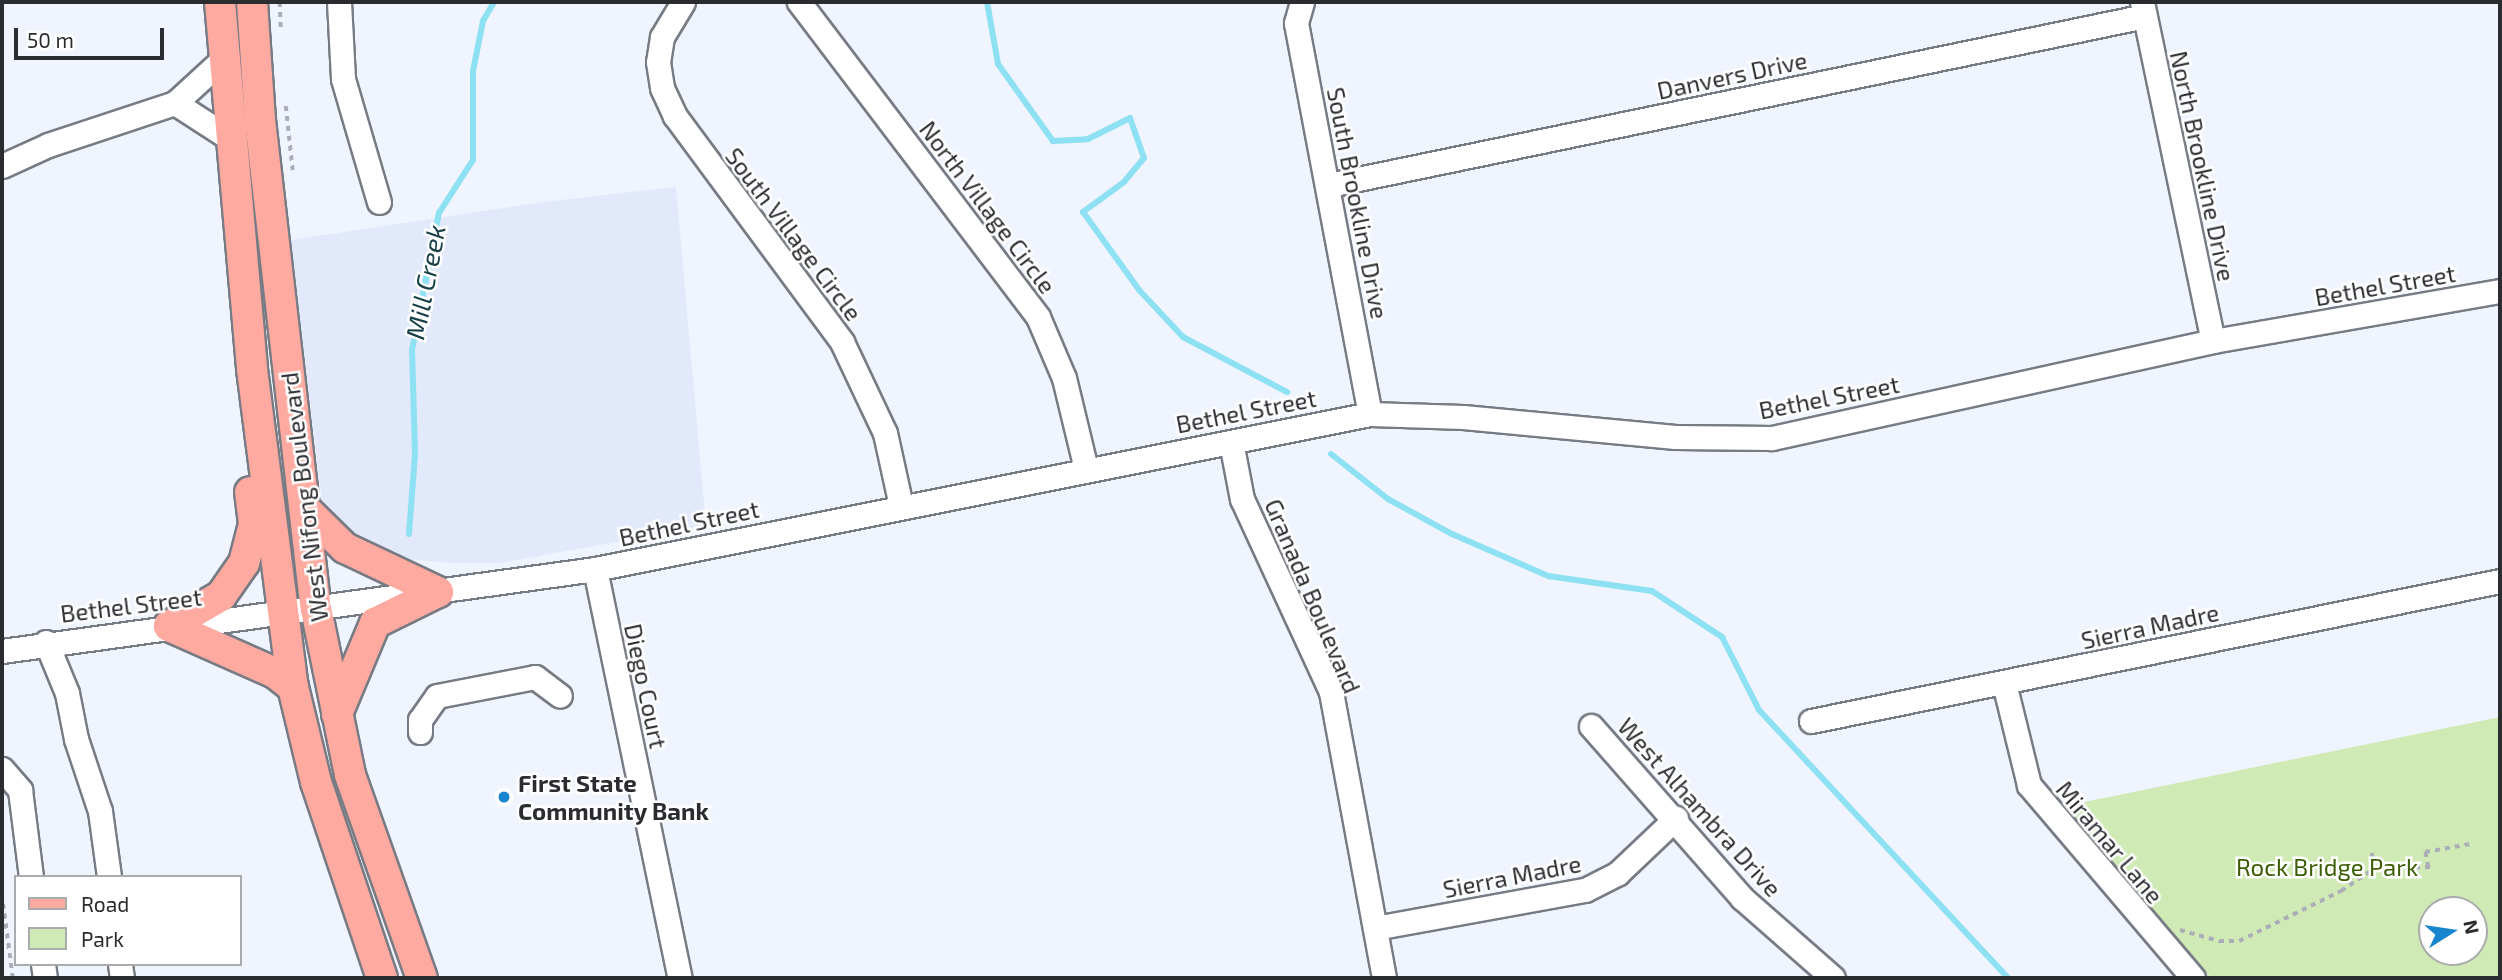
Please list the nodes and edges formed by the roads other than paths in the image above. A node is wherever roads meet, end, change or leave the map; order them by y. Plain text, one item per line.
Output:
1 (220, 2) edge
2 (252, 2) edge
3 (339, 2) edge
4 (683, 2) edge
5 (799, 2) edge
6 (1302, 2) edge
7 (2144, 9) edge
8 (222, 60) junction
9 (175, 103) junction
10 (229, 138) junction
11 (2, 166) edge
12 (1329, 186) junction
13 (379, 202) dead end
14 (2500, 291) edge
15 (2213, 341) junction
16 (252, 369) junction
17 (1370, 414) junction
18 (1231, 442) junction
19 (1086, 469) junction
20 (901, 506) junction
21 (305, 509) junction
22 (595, 569) junction
23 (2500, 581) edge
24 (438, 592) junction
25 (316, 609) junction
26 (283, 613) junction
27 (169, 626) junction
28 (46, 642) junction
29 (2, 651) edge
30 (2004, 683) junction
31 (293, 687) junction
32 (560, 696) dead end
33 (337, 714) junction
34 (1811, 721) dead end
35 (1591, 726) dead end
36 (420, 733) dead end
37 (2, 769) edge
38 (1676, 818) junction
39 (31, 875) edge
40 (109, 875) edge
41 (1375, 929) junction
42 (382, 978) edge
43 (422, 978) edge
44 (680, 978) edge
45 (1384, 978) edge
46 (1833, 978) edge
47 (2193, 978) edge

1 - 8 main road, West Nifong Boulevard
2 - 21 main road, West Nifong Boulevard
3 - 13 street
4 - 20 street, South Village Circle
5 - 19 street, North Village Circle
6 - 12 street, South Brookline Drive
7 - 12 street, Danvers Drive
7 - 15 street, North Brookline Drive
8 - 9 street
8 - 10 main road, West Nifong Boulevard
9 - 10 street
9 - 11 street
10 - 16 main road, West Nifong Boulevard
12 - 17 street, South Brookline Drive
14 - 15 street, Bethel Street
15 - 17 street, Bethel Street
16 - 26 main road, West Nifong Boulevard
16 - 27 main road
17 - 18 street, Bethel Street
18 - 19 street, Bethel Street
18 - 41 street, Granada Boulevard
19 - 20 street, Bethel Street
20 - 22 street, Bethel Street
21 - 24 main road
21 - 25 main road, West Nifong Boulevard
22 - 24 street, Bethel Street
22 - 44 street, Diego Court
23 - 30 street, Sierra Madre
24 - 25 street, Bethel Street
24 - 33 main road
25 - 26 street, Bethel Street
25 - 33 main road, West Nifong Boulevard
26 - 27 street, Bethel Street
26 - 31 main road, West Nifong Boulevard
27 - 28 street, Bethel Street
27 - 31 main road
28 - 29 street, Bethel Street
28 - 40 street
30 - 34 street, Sierra Madre
30 - 47 street, Miramar Lane
31 - 42 main road, West Nifong Boulevard
32 - 36 street
33 - 43 main road, West Nifong Boulevard
35 - 38 street, West Alhambra Drive
37 - 39 street
38 - 41 street, Sierra Madre
38 - 46 street, West Alhambra Drive
41 - 45 street, Granada Boulevard

